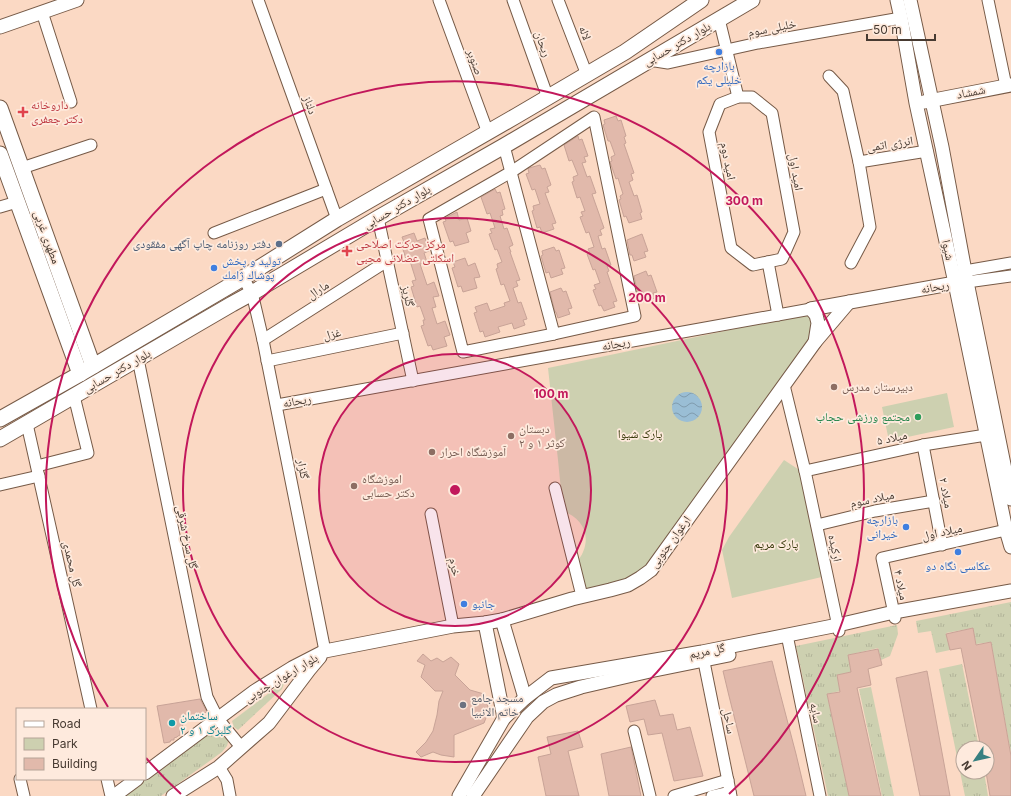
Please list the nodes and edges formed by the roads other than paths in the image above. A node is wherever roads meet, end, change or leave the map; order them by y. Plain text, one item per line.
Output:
1 (77, 0) edge
2 (258, 0) edge
3 (439, 0) edge
4 (513, 0) edge
5 (558, 0) edge
6 (752, 0) edge
7 (897, 0) edge
8 (910, 0) edge
9 (988, 0) edge
10 (700, 1) edge
11 (42, 12) junction
12 (901, 18) junction
13 (719, 19) junction
14 (0, 27) edge
15 (726, 50) junction
16 (649, 60) junction
17 (587, 75) junction
18 (829, 76) dead end
19 (1008, 85) edge
20 (738, 97) junction
21 (548, 98) junction
22 (932, 100) junction
23 (71, 102) dead end
24 (916, 103) junction
25 (0, 108) edge
26 (488, 133) junction
27 (91, 145) dead end
28 (504, 146) junction
29 (927, 151) junction
30 (0, 156) edge
31 (859, 162) junction
32 (22, 168) junction
33 (511, 172) junction
34 (5, 182) edge
35 (326, 189) junction
36 (17, 202) junction
37 (0, 207) edge
38 (378, 218) junction
39 (337, 220) junction
40 (214, 233) dead end
41 (387, 261) junction
42 (768, 262) junction
43 (851, 263) dead end
44 (1011, 263) edge
45 (1011, 276) edge
46 (243, 278) junction
47 (962, 279) junction
48 (252, 293) junction
49 (848, 302) junction
50 (811, 309) junction
51 (778, 315) junction
52 (402, 333) junction
53 (554, 334) junction
54 (82, 335) junction
55 (68, 340) junction
56 (264, 340) junction
57 (815, 342) junction
58 (974, 348) junction
59 (138, 359) junction
60 (268, 361) junction
61 (93, 366) junction
62 (80, 374) junction
63 (413, 381) junction
64 (784, 385) junction
65 (74, 396) junction
66 (277, 405) junction
67 (0, 419) edge
68 (27, 424) junction
69 (986, 435) junction
70 (0, 439) edge
71 (923, 445) junction
72 (38, 471) junction
73 (805, 471) junction
74 (0, 485) edge
75 (555, 488) dead end
76 (1011, 499) edge
77 (934, 501) junction
78 (431, 514) dead end
79 (817, 525) junction
80 (1006, 530) junction
81 (942, 545) junction
82 (1011, 547) edge
83 (882, 558) joint
84 (1011, 591) edge
85 (582, 596) junction
86 (1011, 597) edge
87 (894, 615) junction
88 (502, 620) junction
89 (485, 623) junction
90 (453, 626) junction
91 (838, 628) junction
92 (787, 639) junction
93 (325, 652) junction
94 (703, 656) junction
95 (525, 698) junction
96 (91, 708) edge
97 (504, 718) junction
98 (218, 719) junction
99 (634, 731) dead end
100 (241, 746) junction
101 (219, 767) junction
102 (146, 772) edge
103 (20, 780) edge
104 (107, 780) edge
105 (136, 780) edge
106 (728, 780) junction
107 (731, 794) edge
108 (24, 796) edge
109 (110, 796) edge
110 (114, 796) edge
111 (173, 796) edge
112 (230, 796) edge
113 (459, 796) edge
114 (473, 796) edge
115 (650, 796) edge
116 (674, 796) edge
117 (712, 796) edge
118 (820, 796) edge

1 - 11 street
2 - 35 street, دلناز
3 - 26 street, صنوبر
4 - 21 street, ریحان
5 - 17 street, لاله
6 - 13 main road, بلوار دکتر حسابی
7 - 12 street, شیوا
8 - 22 street, شیوا
9 - 19 street
10 - 17 main road, بلوار دکتر حسابی
11 - 14 street
11 - 23 street
12 - 15 street, خلیلی سوم
12 - 24 street, شیوا
13 - 15 street
13 - 16 main road, بلوار دکتر حسابی
15 - 16 street, خلیلی سوم
15 - 20 street
16 - 28 main road, بلوار دکتر حسابی
17 - 21 main road, بلوار دکتر حسابی
18 - 31 street
19 - 22 street, شمشاد
20 - 42 street, امید اول
20 - 42 street, امید دوم
21 - 26 main road, بلوار دکتر حسابی
22 - 24 street, شمشاد
22 - 47 street, شیوا
24 - 29 street, شیوا
25 - 32 main road, مطهری غربی
26 - 39 main road, بلوار دکتر حسابی
27 - 32 street
28 - 33 street
28 - 38 main road, بلوار دکتر حسابی
29 - 31 street, انرژی اتمی
29 - 47 street, شیوا
30 - 34 main road, مطهری غربی
31 - 43 street
32 - 54 main road, مطهری غربی
33 - 53 street
33 - 53 street
33 - 53 street
34 - 36 main road, مطهری غربی
35 - 39 street, دلناز
35 - 40 street
36 - 37 street
36 - 55 main road, مطهری غربی
38 - 41 street, گلریز
38 - 48 main road, بلوار دکتر حسابی
39 - 46 main road, بلوار دکتر حسابی
41 - 52 street, گلریز
41 - 56 street, مارال
42 - 51 street
44 - 47 street
45 - 47 street
46 - 48 street, گلزار
46 - 61 main road, بلوار دکتر حسابی
47 - 49 street, ریحانه
47 - 58 street, شیوا
48 - 56 street, گلزار
48 - 59 main road, بلوار دکتر حسابی
49 - 50 street, ریحانه
49 - 57 street, ارغوان جنوبی
50 - 51 street, ریحانه
50 - 57 street
51 - 63 street, ریحانه
52 - 60 street, غزل
52 - 63 street, گلریز
54 - 55 main road
54 - 61 main road, مطهری غربی
55 - 62 main road, مطهری غربی
56 - 60 street, گلزار
57 - 64 street, ارغوان جنوبی
58 - 69 street, شیوا
58 - 76 street, شیوا
59 - 65 main road, بلوار دکتر حسابی
59 - 98 street, گل سرخ شرقی
60 - 66 street, گلزار
61 - 62 main road, بلوار دکتر حسابی
62 - 67 main road, بلوار دکتر حسابی
63 - 66 street, ریحانه
64 - 73 street, ارکیده
64 - 85 street, ارغوان جنوبی
65 - 68 main road, بلوار دکتر حسابی
65 - 72 street
66 - 93 street, گلزار
68 - 70 main road, بلوار دکتر حسابی
68 - 72 street, گل محمدی
69 - 71 street, میلاد ۵
69 - 80 street, شیوا
71 - 73 street, میلاد ۵
71 - 77 street, میلاد ۲
72 - 74 street
72 - 96 street, گل محمدی
73 - 79 street, ارکیده
75 - 85 street
77 - 79 street, میلاد سوم
77 - 81 street, میلاد ۲
78 - 90 street, خرم
79 - 91 street, ارکیده
80 - 81 street, میلاد اول
80 - 82 street, شیوا
81 - 83 street, میلاد اول
83 - 87 street, میلاد ۴
84 - 87 street, گل مریم
85 - 88 street, ارغوان جنوبی
86 - 87 street, گل مریم
87 - 91 street, گل مریم
88 - 89 street, ارغوان جنوبی
88 - 95 street
89 - 90 street, ارغوان جنوبی
89 - 97 street
90 - 93 street, ارغوان جنوبی
91 - 92 street, گل مریم
92 - 94 street, گل مریم
92 - 118 street, سایه
93 - 98 street, بلوار ارغوان جنوبی
93 - 100 street, بلوار ارغوان جنوبی
94 - 95 street, گل مریم
94 - 106 street, ساحل
94 - 114 street, گل مریم
95 - 97 street, گل مریم
97 - 113 street, گل مریم
98 - 100 street, گل سرخ شرقی
98 - 102 street, بلوار ارغوان جنوبی
99 - 115 street
100 - 101 street, بلوار ارغوان جنوبی
101 - 111 street, بلوار ارغوان جنوبی
101 - 112 street
103 - 108 street
104 - 109 street
105 - 110 street
106 - 107 street, ساحل
106 - 116 street
107 - 117 street

